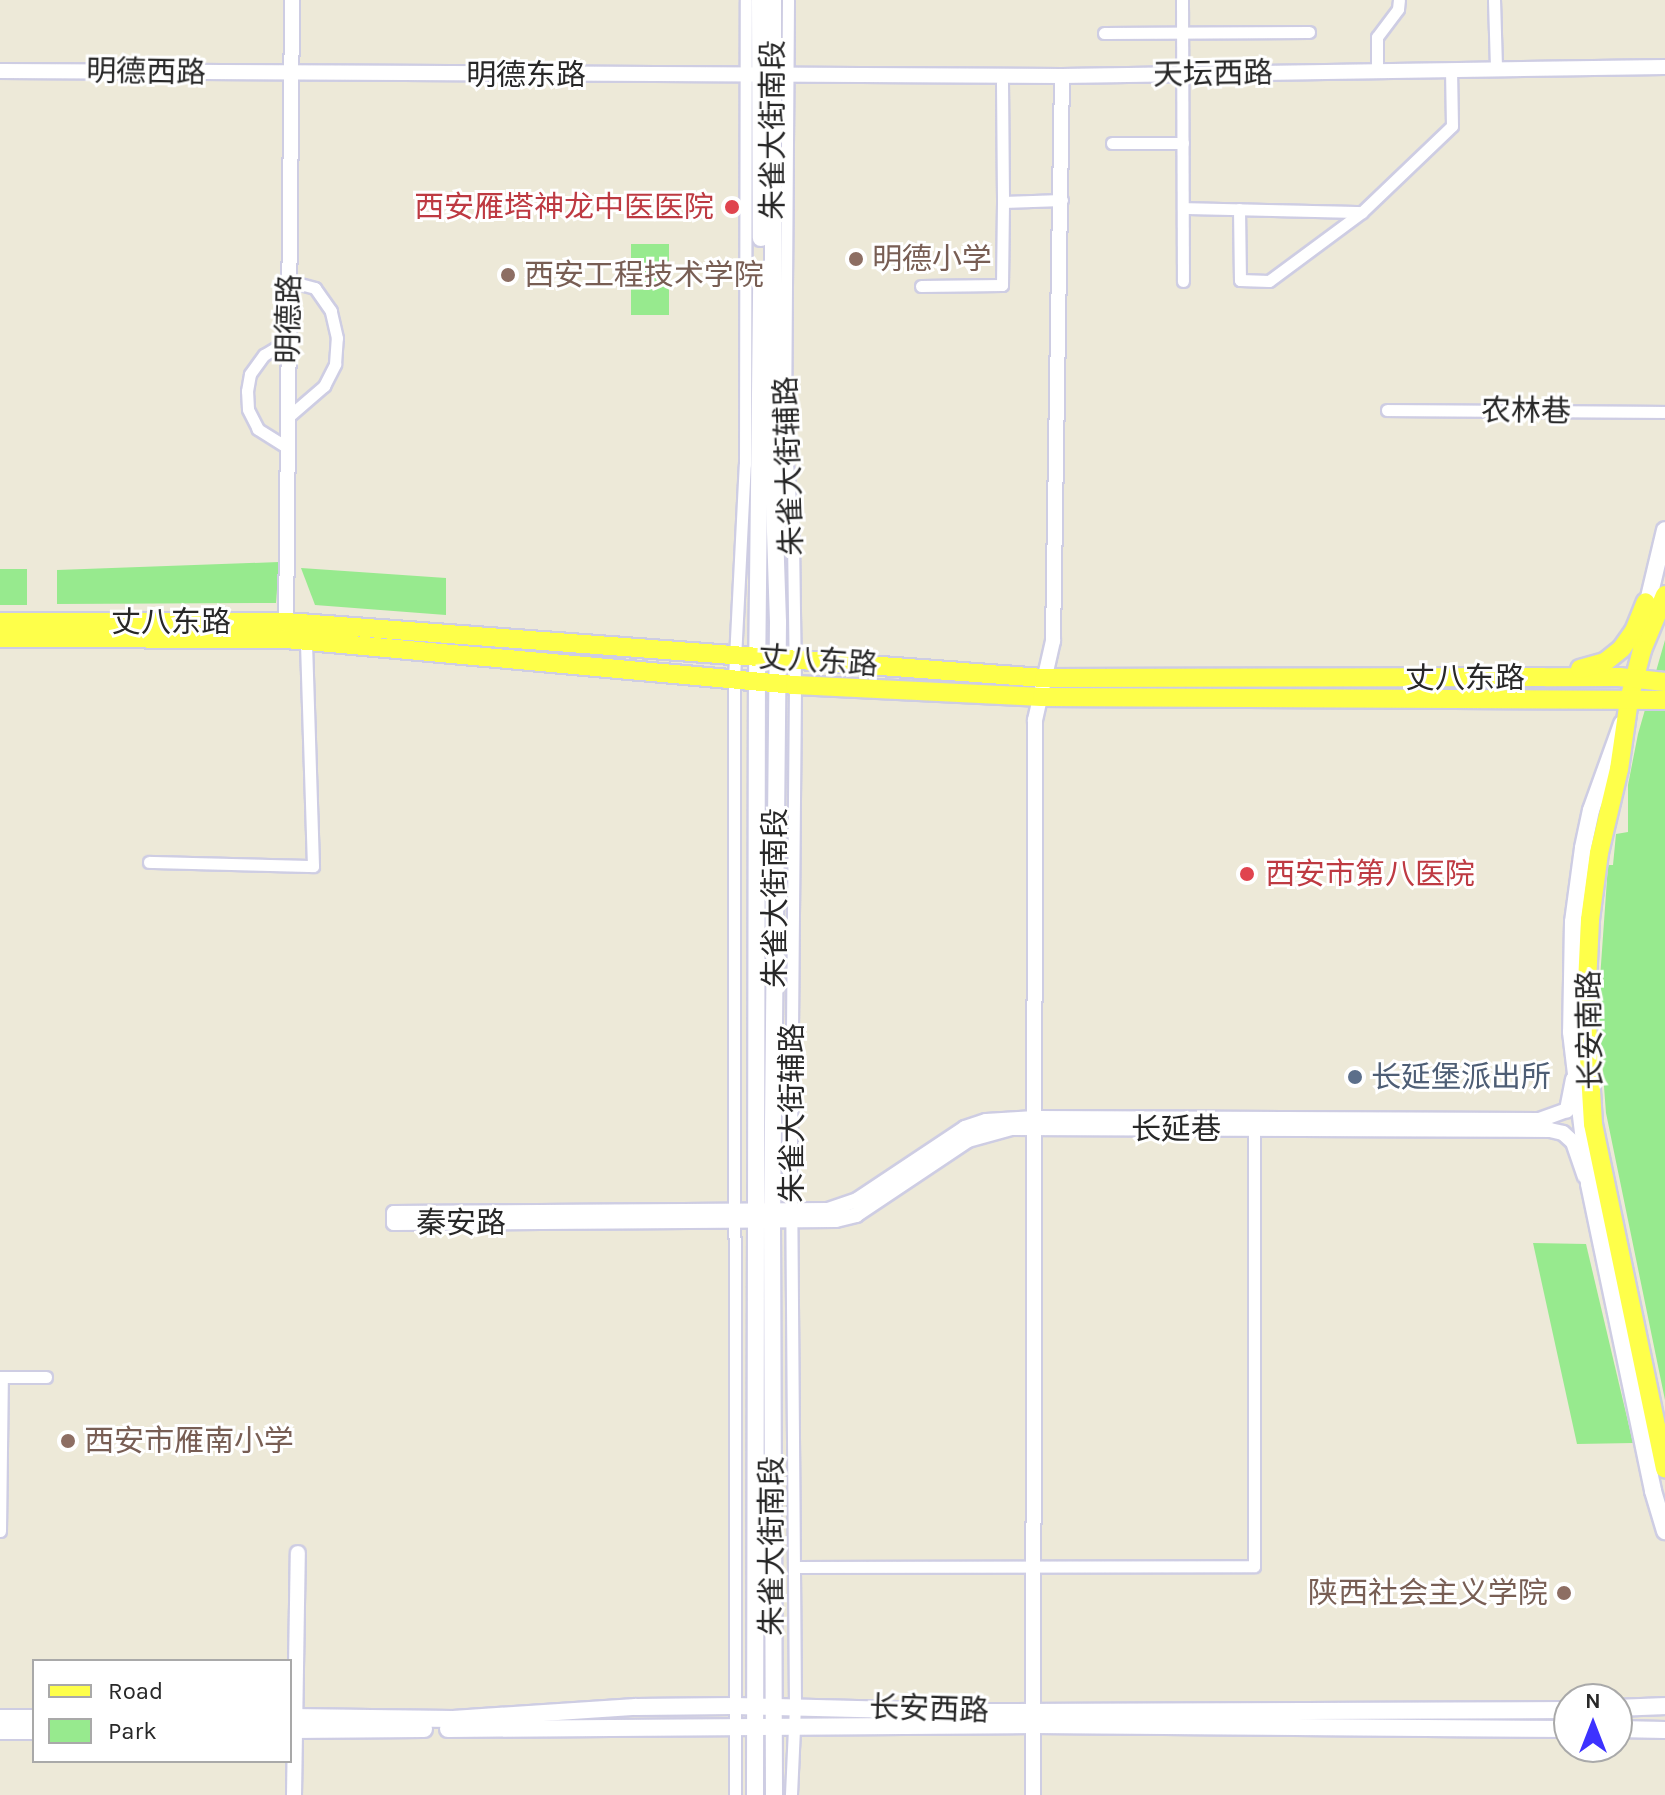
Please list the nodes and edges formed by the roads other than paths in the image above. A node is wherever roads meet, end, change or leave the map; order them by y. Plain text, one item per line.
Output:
1 (292, 0) edge
2 (746, 0) edge
3 (760, 0) edge
4 (773, 0) edge
5 (788, 0) edge
6 (1182, 0) edge
7 (1399, 0) edge
8 (1494, 0) edge
9 (1183, 32) junction
10 (1309, 32) dead end
11 (1104, 33) dead end
12 (1665, 67) edge
13 (1496, 69) junction
14 (1451, 70) junction
15 (0, 71) edge
16 (1377, 71) junction
17 (291, 74) junction
18 (1183, 74) junction
19 (768, 76) junction
20 (1062, 76) junction
21 (1002, 83) dead end
22 (1112, 143) dead end
23 (1183, 143) junction
24 (1062, 200) junction
25 (1003, 202) junction
26 (1183, 208) junction
27 (1239, 209) junction
28 (1362, 212) junction
29 (289, 281) junction
30 (1183, 281) dead end
31 (921, 286) dead end
32 (289, 340) junction
33 (1387, 410) dead end
34 (1665, 412) edge
35 (288, 417) junction
36 (288, 448) junction
37 (1665, 530) edge
38 (1665, 595) edge
39 (1646, 602) junction
40 (0, 622) edge
41 (286, 630) junction
42 (0, 638) edge
43 (306, 640) junction
44 (1642, 650) junction
45 (736, 656) junction
46 (776, 658) junction
47 (1532, 677) junction
48 (734, 678) junction
49 (757, 681) junction
50 (1636, 682) junction
51 (1665, 682) edge
52 (786, 684) junction
53 (1043, 687) junction
54 (1665, 700) edge
55 (1627, 708) junction
56 (149, 862) dead end
57 (1573, 1075) junction
58 (1035, 1123) junction
59 (1254, 1129) junction
60 (1589, 1184) junction
61 (737, 1216) junction
62 (764, 1216) junction
63 (791, 1216) junction
64 (1, 1377) edge
65 (46, 1377) dead end
66 (1665, 1469) edge
67 (0, 1531) edge
68 (1665, 1531) edge
69 (298, 1553) dead end
70 (1036, 1566) junction
71 (794, 1567) junction
72 (735, 1706) junction
73 (795, 1706) junction
74 (1665, 1706) edge
75 (764, 1707) junction
76 (1633, 1707) edge
77 (1553, 1710) edge
78 (0, 1718) edge
79 (32, 1718) edge
80 (1034, 1718) junction
81 (292, 1723) edge
82 (793, 1727) junction
83 (735, 1728) junction
84 (775, 1728) junction
85 (755, 1729) junction
86 (1553, 1729) edge
87 (1633, 1729) edge
88 (1665, 1730) edge
89 (0, 1731) edge
90 (32, 1731) edge
91 (294, 1795) edge
92 (735, 1795) edge
93 (755, 1795) edge
94 (774, 1795) edge
95 (791, 1795) edge
96 (1033, 1795) edge

1 - 17 street, 明德路
2 - 19 street, 朱雀大街辅路
3 - 19 main road, 朱雀大街南段
4 - 19 main road, 朱雀大街南段
5 - 19 street, 朱雀大街辅路
6 - 9 street
7 - 16 street
8 - 13 street
9 - 10 street
9 - 11 street
9 - 18 street
12 - 13 street, 天坛西路
13 - 14 street, 天坛西路
14 - 16 street, 天坛西路
14 - 28 street
15 - 17 street, 明德西路
16 - 18 street, 天坛西路
17 - 19 street, 明德东路
17 - 29 street, 明德路
18 - 20 street, 天坛西路
18 - 23 street
19 - 20 street, 天坛西路
19 - 45 street, 朱雀大街辅路
19 - 46 main road, 朱雀大街南段
20 - 24 street
21 - 25 street
22 - 23 street
23 - 26 street
24 - 25 street
24 - 53 street
25 - 31 street
26 - 27 street
26 - 30 street
27 - 28 street
27 - 28 street
29 - 32 street, 明德路
29 - 35 street
32 - 35 street, 明德路
32 - 36 street
33 - 34 street, 农林巷
35 - 36 street, 明德路
36 - 41 street, 明德路
37 - 39 main road
38 - 44 main road, 长安南路
39 - 44 main road
39 - 47 main road
40 - 41 main road, 丈八东路
41 - 42 main road, 丈八东路
41 - 43 main road, 丈八东路
41 - 45 main road, 丈八东路
43 - 48 main road, 丈八东路
43 - 56 street
44 - 50 main road, 长安南路
45 - 46 main road, 丈八东路
45 - 48 street, 朱雀大街辅路
46 - 49 main road, 朱雀大街南段
46 - 52 main road, 朱雀大街南段
46 - 53 main road, 丈八东路
47 - 50 main road, 丈八东路
47 - 53 main road, 丈八东路
48 - 49 main road, 丈八东路
48 - 61 street, 朱雀大街辅路
49 - 52 main road, 丈八东路
49 - 62 main road, 朱雀大街南段
50 - 51 main road, 丈八东路
50 - 55 main road, 长安南路
52 - 53 main road, 丈八东路
52 - 62 main road, 朱雀大街南段
52 - 63 street, 朱雀大街辅路
53 - 55 main road, 丈八东路
53 - 58 street
54 - 55 main road, 丈八东路
55 - 57 main road
55 - 66 main road, 长安南路
57 - 58 street, 长延巷
57 - 60 main road
58 - 59 street, 长延巷
58 - 63 street, 长延巷
58 - 70 street
59 - 60 street, 长延巷
59 - 70 street
60 - 68 main road
61 - 61 street, 秦安路
61 - 62 street, 秦安路
61 - 72 street, 朱雀大街辅路
62 - 63 street, 长延巷
62 - 75 main road, 朱雀大街南段
63 - 71 street, 朱雀大街辅路
64 - 65 street
64 - 67 street
69 - 81 street
70 - 71 street
70 - 80 street
71 - 73 street, 朱雀大街辅路
72 - 75 main road, 长安西路
72 - 81 main road, 长安西路
72 - 83 street, 朱雀大街辅路
73 - 75 main road, 长安西路
73 - 80 main road, 长安西路
73 - 82 street, 朱雀大街辅路
74 - 76 main road
75 - 84 main road, 朱雀大街南段
75 - 85 main road, 朱雀大街南段
77 - 80 main road, 长安西路
78 - 79 main road
80 - 82 main road, 长安西路
80 - 86 main road, 长安西路
80 - 96 street
81 - 83 main road, 长安西路
81 - 91 street
82 - 84 main road, 长安西路
82 - 95 street, 朱雀大街辅路
83 - 85 main road, 长安西路
83 - 92 street, 朱雀大街辅路
84 - 85 main road, 长安西路
84 - 94 main road, 朱雀大街南段
85 - 93 main road, 朱雀大街南段
87 - 88 main road
89 - 90 main road

